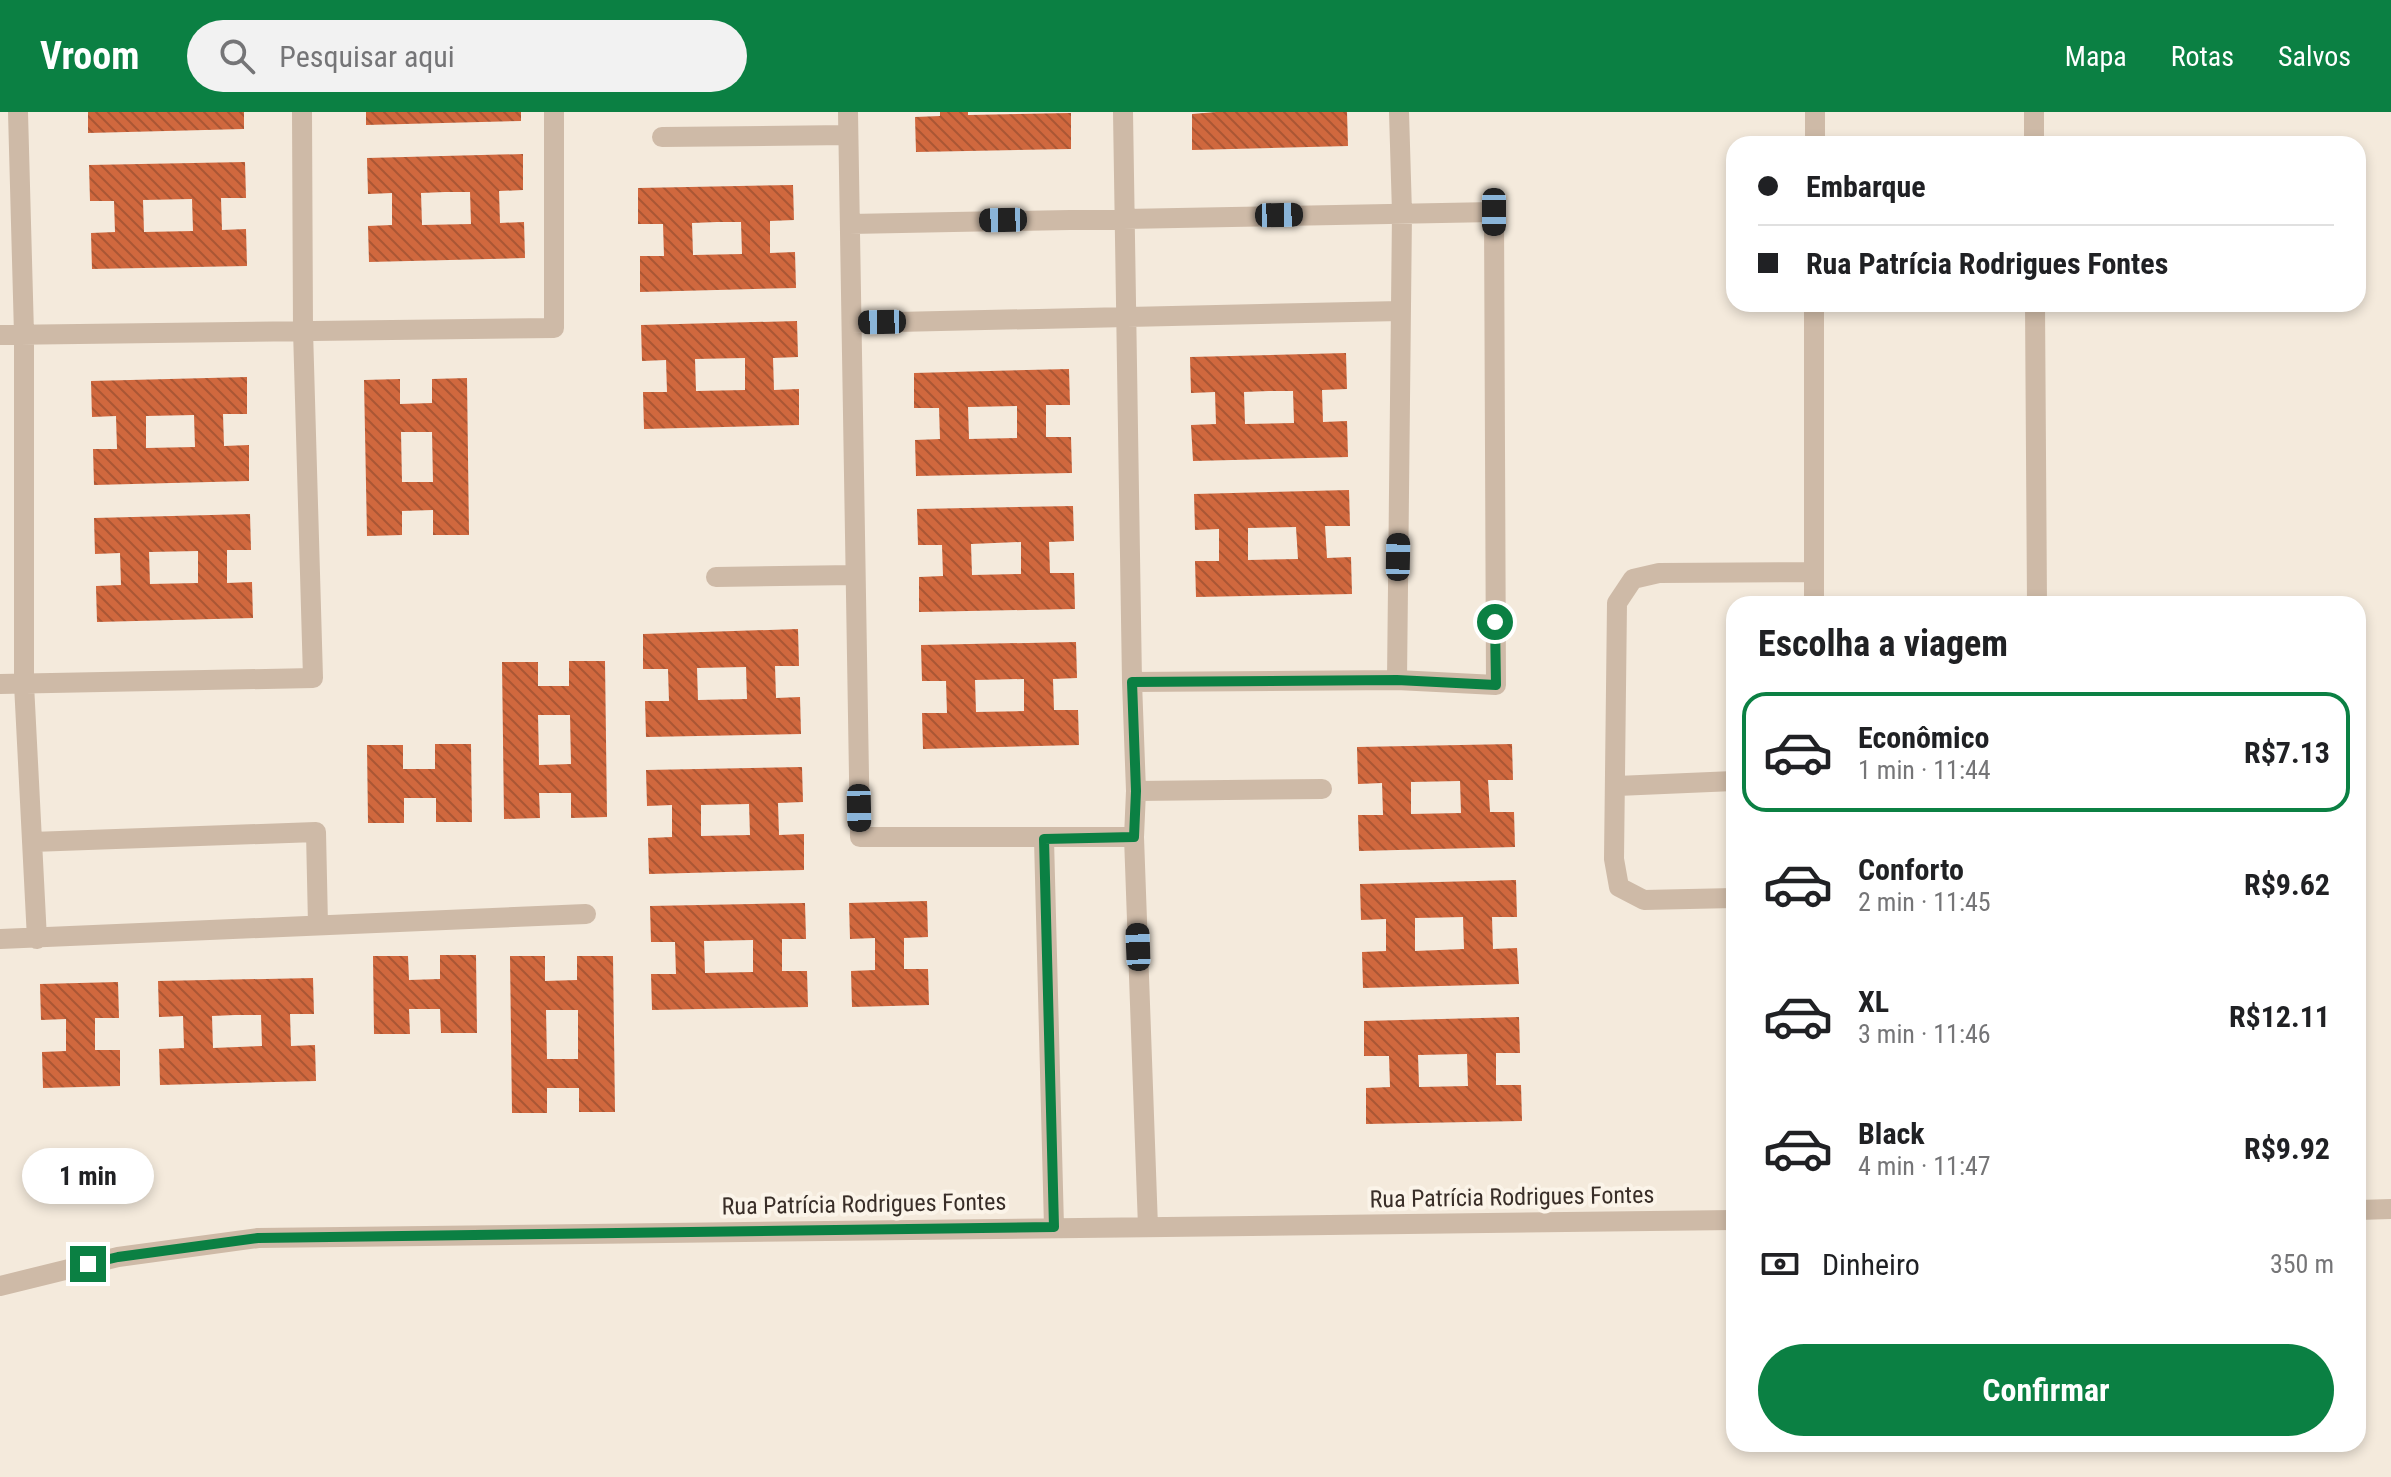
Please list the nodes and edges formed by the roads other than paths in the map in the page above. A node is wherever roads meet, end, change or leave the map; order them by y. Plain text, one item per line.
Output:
1 (18, 112) edge
2 (302, 112) edge
3 (554, 112) edge
4 (848, 112) edge
5 (1123, 112) edge
6 (1399, 112) edge
7 (1815, 112) edge
8 (2034, 112) edge
9 (848, 135) junction
10 (1815, 136) edge
11 (2034, 136) edge
12 (662, 137) dead end
13 (1402, 213) junction
14 (1126, 217) junction
15 (850, 224) junction
16 (1401, 311) junction
17 (1814, 312) edge
18 (2035, 312) edge
19 (1127, 317) junction
20 (852, 323) junction
21 (303, 330) junction
22 (24, 334) junction
23 (0, 335) edge
24 (1813, 572) junction
25 (855, 575) junction
26 (716, 577) dead end
27 (1814, 596) edge
28 (2037, 596) edge
29 (1397, 680) junction
30 (1132, 682) junction
31 (0, 684) edge
32 (24, 684) junction
33 (1726, 781) edge
34 (1617, 786) junction
35 (1322, 789) dead end
36 (1136, 791) junction
37 (1134, 837) junction
38 (1044, 839) junction
39 (32, 842) junction
40 (1726, 898) edge
41 (586, 914) dead end
42 (318, 925) junction
43 (0, 939) edge
44 (37, 939) junction
45 (2391, 1209) edge
46 (2366, 1210) edge
47 (1726, 1220) edge
48 (1054, 1227) junction
49 (1148, 1227) junction
50 (0, 1286) edge

1 - 22 street
2 - 21 street
3 - 21 street
4 - 9 street
5 - 14 street
6 - 13 street
7 - 10 street
8 - 11 street
9 - 12 street
9 - 15 street
13 - 14 street
13 - 16 street
13 - 29 street
14 - 15 street
14 - 19 street
15 - 20 street
16 - 19 street
16 - 29 street
17 - 24 street
18 - 28 street
19 - 20 street
19 - 30 street
20 - 25 street
21 - 22 street
21 - 32 street
22 - 23 street
22 - 32 street
24 - 27 street
24 - 34 street
25 - 26 street
25 - 38 street
29 - 30 street
30 - 36 street
31 - 32 street
32 - 39 street
33 - 34 street
34 - 40 street
35 - 36 street
36 - 37 street
37 - 38 street
37 - 49 street
38 - 48 street
39 - 42 street
39 - 44 street
41 - 42 street
42 - 44 street
43 - 44 street
45 - 46 street
47 - 49 street, Rua Patrícia Rodrigues Fontes
48 - 49 street, Rua Patrícia Rodrigues Fontes
48 - 50 street, Rua Patrícia Rodrigues Fontes

